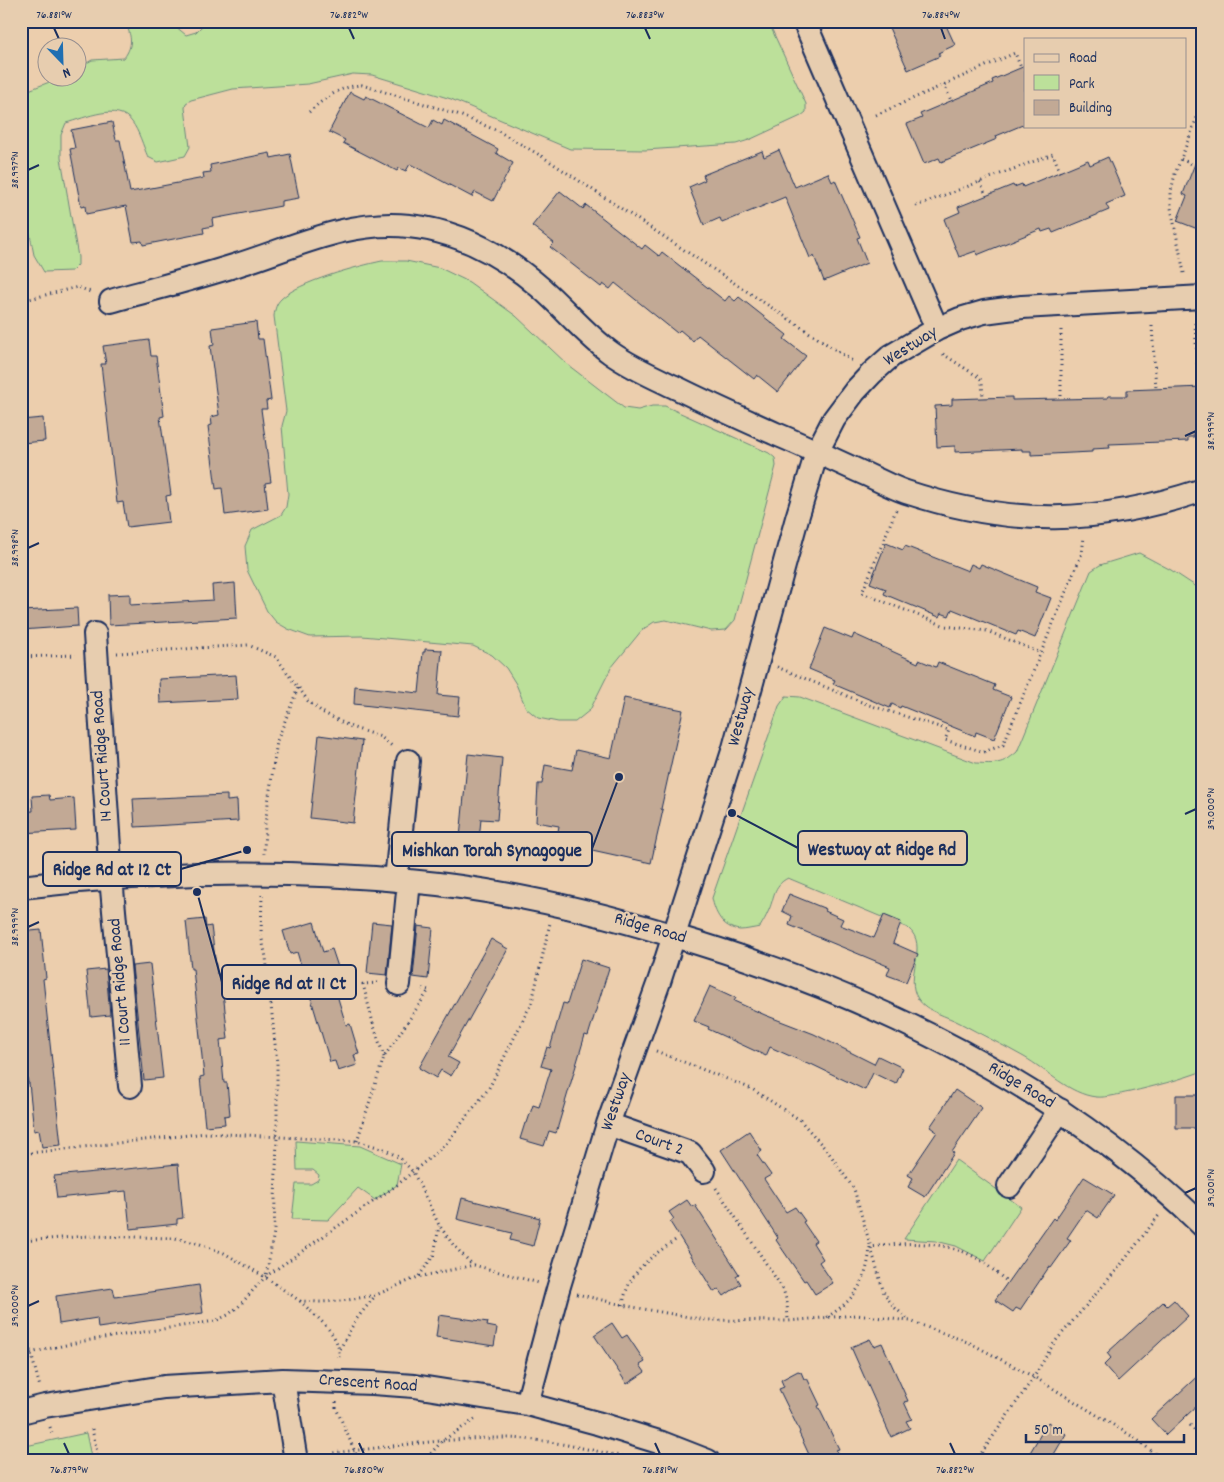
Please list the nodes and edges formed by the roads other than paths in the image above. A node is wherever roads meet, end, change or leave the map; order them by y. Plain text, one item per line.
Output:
1 (804, 21) edge
2 (1203, 297) edge
3 (111, 301) road end
4 (936, 329) junction
5 (818, 452) junction
6 (1203, 490) edge
7 (95, 644) road end
8 (408, 760) road end
9 (111, 878) junction
10 (403, 880) junction
11 (21, 887) edge
12 (674, 936) junction
13 (399, 984) road end
14 (130, 1086) dead end
15 (1060, 1110) junction
16 (608, 1124) junction
17 (704, 1171) road end
18 (1009, 1186) dead end
19 (1203, 1226) edge
20 (283, 1380) junction
21 (527, 1404) junction
22 (21, 1412) edge
23 (651, 1454) edge
24 (296, 1461) edge
25 (708, 1461) edge

1 - 4 street
2 - 4 street, Westway
3 - 5 street
4 - 5 street, Westway
5 - 6 street
5 - 12 street, Westway
7 - 9 street, 14 Court Ridge Road
8 - 10 street
9 - 10 street, Ridge Road
9 - 11 street, Ridge Road
9 - 14 street, 11 Court Ridge Road
10 - 12 street, Ridge Road
10 - 13 street
12 - 15 street, Ridge Road
12 - 16 street, Westway
15 - 18 street
15 - 19 street, Ridge Road
16 - 17 street, Court 2
16 - 21 street, Westway
20 - 21 street, Crescent Road
20 - 22 street, Crescent Road
20 - 24 street
21 - 23 street, Crescent Road
23 - 25 street, Crescent Road

